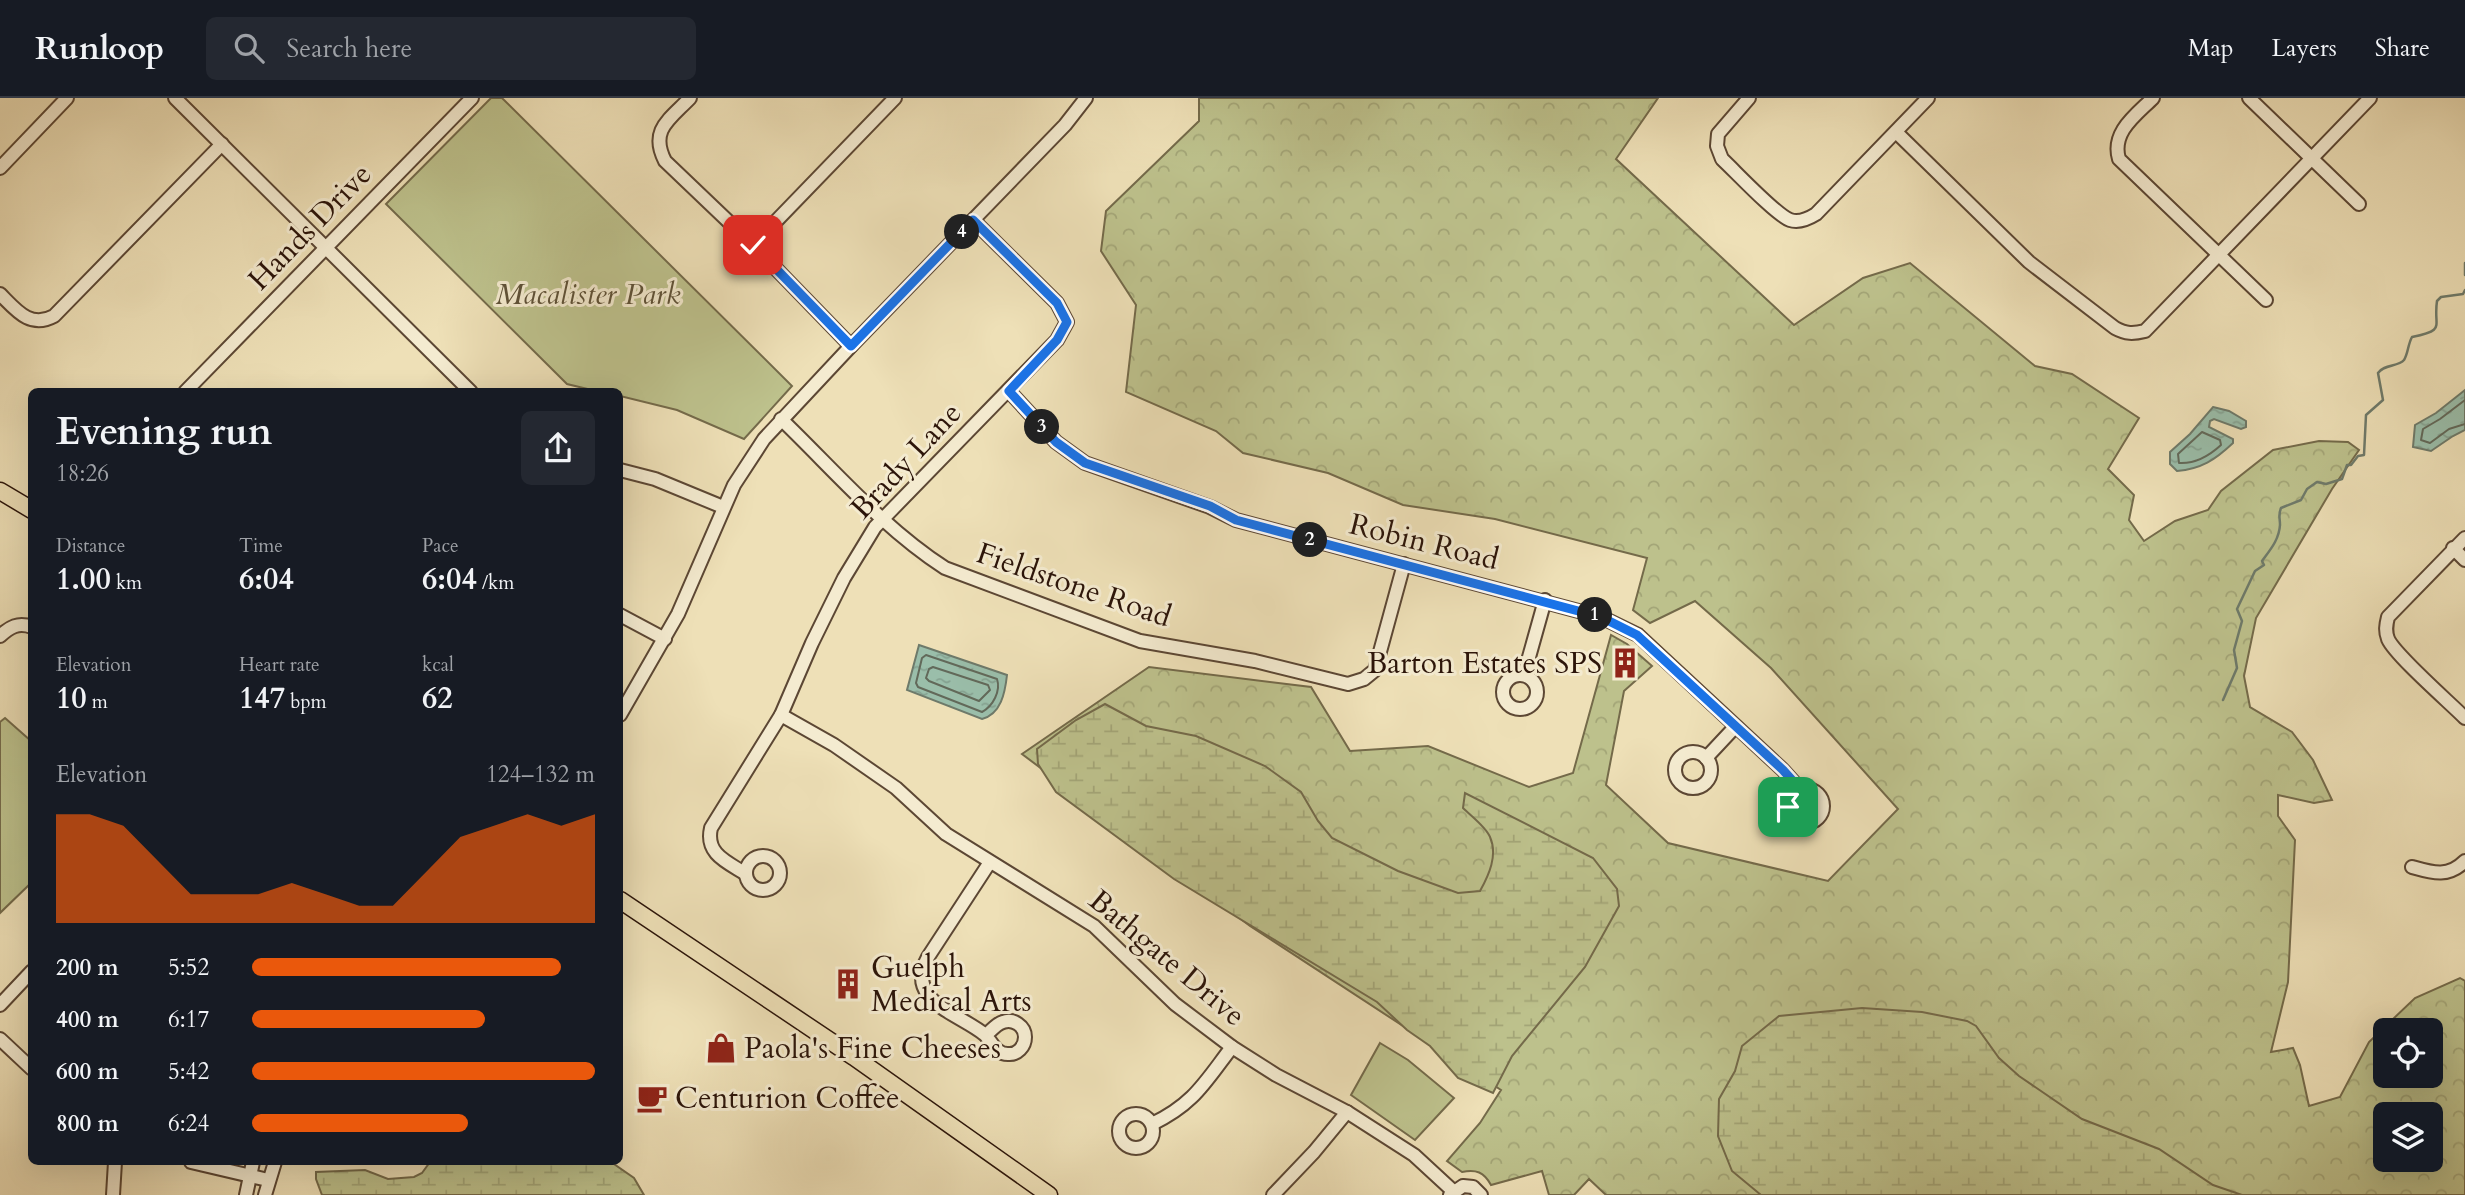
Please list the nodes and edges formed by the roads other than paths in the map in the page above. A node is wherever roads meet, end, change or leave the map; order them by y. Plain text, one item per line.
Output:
1 (68, 98) edge
2 (175, 98) edge
3 (472, 98) edge
4 (690, 98) edge
5 (895, 98) edge
6 (1086, 98) edge
7 (1749, 98) edge
8 (1928, 98) edge
9 (2153, 98) edge
10 (2249, 98) edge
11 (2370, 98) edge
12 (1896, 132) junction
13 (222, 144) junction
14 (2312, 159) junction
15 (0, 167) edge
16 (2359, 204) dead end
17 (973, 220) junction
18 (753, 245) junction
19 (325, 249) junction
20 (2218, 254) junction
21 (0, 294) edge
22 (2266, 300) dead end
23 (851, 346) junction
24 (189, 388) edge
25 (467, 388) edge
26 (1009, 391) junction
27 (781, 419) junction
28 (623, 471) edge
29 (0, 491) edge
30 (723, 507) junction
31 (28, 508) edge
32 (881, 519) junction
33 (2465, 538) edge
34 (2453, 548) junction
35 (2465, 560) edge
36 (1404, 564) junction
37 (1545, 600) junction
38 (623, 618) edge
39 (28, 626) edge
40 (0, 636) edge
41 (665, 639) junction
42 (1524, 675) dead end
43 (623, 710) edge
44 (781, 715) junction
45 (2465, 718) edge
46 (1735, 727) junction
47 (1706, 758) dead end
48 (1800, 789) dead end
49 (2465, 861) edge
50 (990, 862) junction
51 (2412, 867) dead end
52 (746, 874) dead end
53 (623, 902) edge
54 (28, 975) edge
55 (0, 1005) edge
56 (986, 1035) dead end
57 (0, 1039) edge
58 (1232, 1047) junction
59 (28, 1065) edge
60 (1347, 1112) junction
61 (1152, 1124) dead end
62 (115, 1165) edge
63 (203, 1165) edge
64 (252, 1165) edge
65 (274, 1165) edge
66 (248, 1176) junction
67 (268, 1180) junction
68 (1452, 1193) edge
69 (113, 1195) edge
70 (246, 1195) edge
71 (265, 1195) edge
72 (1049, 1195) edge
73 (1273, 1195) edge
74 (1481, 1195) edge

1 - 15 street
2 - 13 street
3 - 19 street, Hands Drive
4 - 18 street
5 - 18 street
6 - 17 street
7 - 12 street
8 - 12 street
9 - 20 street
10 - 14 street
11 - 14 street
12 - 20 street
13 - 19 street
13 - 21 street
14 - 16 street
14 - 20 street
17 - 23 street
17 - 26 street, Brady Lane
18 - 23 street
19 - 24 street, Hands Drive
19 - 25 street
20 - 22 street
23 - 27 street
26 - 32 street, Brady Lane
26 - 36 street, Robin Road
27 - 30 street
27 - 32 street, Fieldstone Road
28 - 30 street
29 - 31 main road
30 - 41 street
32 - 36 street, Fieldstone Road
32 - 44 street, Brady Lane
33 - 34 street
34 - 35 street
34 - 45 street
36 - 37 street, Robin Road
37 - 42 street
37 - 46 street, Robin Road
38 - 41 street
39 - 40 street
41 - 43 street
44 - 50 street, Bathgate Drive
44 - 52 street, Brady Lane
46 - 47 street
46 - 48 street, Robin Road
49 - 51 street
50 - 56 street
50 - 58 street, Bathgate Drive
53 - 72 main road
54 - 55 street
57 - 59 street
58 - 60 street, Bathgate Drive
58 - 61 street
60 - 68 street, Bathgate Drive
60 - 73 street
62 - 69 street
63 - 66 street
64 - 66 street
65 - 67 street
66 - 67 street
66 - 70 street
67 - 71 street
68 - 74 street, Bathgate Drive

